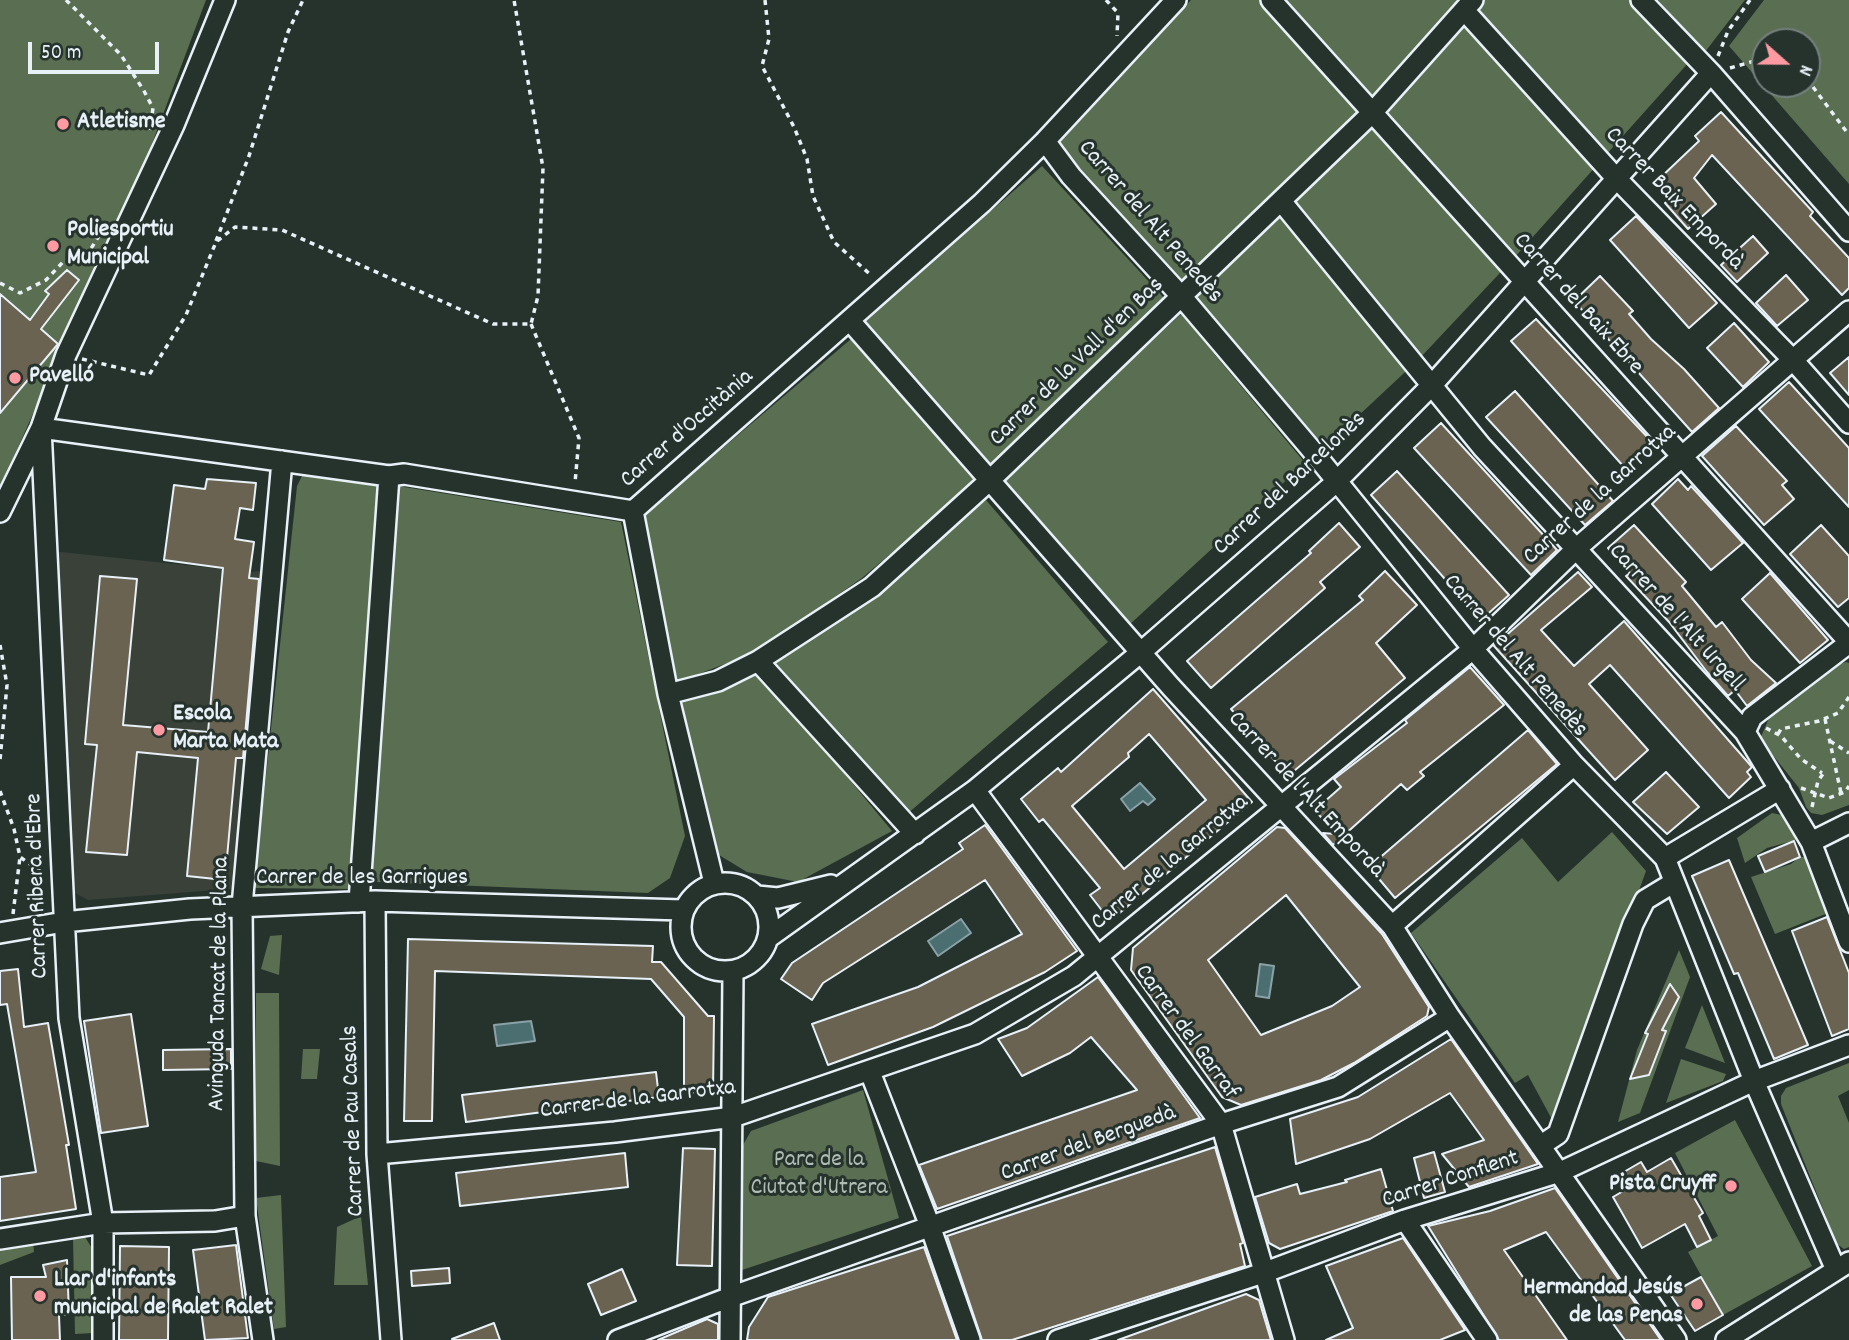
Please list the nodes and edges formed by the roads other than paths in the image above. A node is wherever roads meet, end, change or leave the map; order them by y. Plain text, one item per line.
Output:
1 (225, 0) edge
2 (1176, 0) edge
3 (1271, 0) edge
4 (1641, 0) edge
5 (1468, 5) edge
6 (1711, 73) junction
7 (1372, 113) junction
8 (1045, 141) junction
9 (1616, 178) junction
10 (1282, 201) junction
11 (1849, 231) edge
12 (1524, 283) junction
13 (1182, 297) junction
14 (1849, 311) edge
15 (851, 322) junction
16 (1793, 360) junction
17 (1433, 384) junction
18 (1849, 423) edge
19 (41, 428) junction
20 (1681, 455) junction
21 (290, 462) junction
22 (389, 476) junction
23 (989, 481) junction
24 (1335, 483) junction
25 (633, 511) junction
26 (0, 512) edge
27 (1577, 548) junction
28 (1849, 642) edge
29 (1473, 649) junction
30 (1140, 653) junction
31 (758, 661) junction
32 (668, 694) junction
33 (1754, 730) junction
34 (1574, 765) junction
35 (1789, 788) junction
36 (975, 790) junction
37 (1281, 804) junction
38 (1849, 823) edge
39 (915, 835) junction
40 (1811, 842) junction
41 (1665, 858) junction
42 (852, 878) junction
43 (714, 883) junction
44 (1673, 883) junction
45 (757, 896) junction
46 (367, 901) junction
47 (242, 906) junction
48 (683, 910) junction
49 (64, 922) junction
50 (1392, 926) junction
51 (7, 931) edge
52 (768, 938) junction
53 (1849, 942) edge
54 (1100, 956) junction
55 (733, 971) junction
56 (1450, 1017) junction
57 (1849, 1045) edge
58 (870, 1072) junction
59 (1754, 1081) junction
60 (733, 1117) junction
61 (1221, 1124) junction
62 (1541, 1146) junction
63 (377, 1154) junction
64 (1560, 1172) junction
65 (245, 1216) junction
66 (1405, 1220) junction
67 (103, 1223) junction
68 (930, 1226) junction
69 (0, 1239) edge
70 (1842, 1266) edge
71 (1263, 1273) junction
72 (733, 1296) junction
73 (103, 1340) edge
74 (263, 1340) edge
75 (391, 1340) edge
76 (618, 1340) edge
77 (730, 1340) edge
78 (970, 1340) edge
79 (1058, 1340) edge
80 (1284, 1340) edge
81 (1485, 1340) edge
82 (1676, 1340) edge
83 (1726, 1340) edge

1 - 19 street
2 - 8 street, Carrer d'Occitània
3 - 7 street, Carrer del Baix Ebre
4 - 6 street
5 - 7 street, Carrer de la Vall d'en Bas
5 - 9 street, Carrer Baix Empordà
6 - 9 street, Carrer del Barcelonès
6 - 11 street
7 - 10 street, Carrer de la Vall d'en Bas
7 - 12 street, Carrer del Baix Ebre
8 - 13 street, Carrer del Alt Penedès
8 - 15 street, Carrer d'Occitània
9 - 12 street, Carrer del Barcelonès
9 - 16 street, Carrer Baix Empordà
10 - 13 street, Carrer de la Vall d'en Bas
10 - 17 street, Carrer de l'Alt Urgell
12 - 17 street, Carrer del Barcelonès
12 - 20 street, Carrer del Baix Ebre
13 - 23 street, Carrer de la Vall d'en Bas
13 - 24 street, Carrer del Alt Penedès
14 - 16 street, Carrer de la Garrotxa
15 - 23 street, Carrer de l'Alt Empordà
15 - 25 street, Carrer d'Occitània
16 - 18 street, Carrer Baix Empordà
16 - 20 street, Carrer de la Garrotxa
17 - 24 street, Carrer del Barcelonès
17 - 27 street, Carrer de l'Alt Urgell
19 - 21 street, Carrer d'Occitània
19 - 26 street
19 - 49 street, Carrer Ribera d'Ebre
20 - 27 street, Carrer de la Garrotxa
20 - 28 street, Carrer del Baix Ebre
21 - 22 street, Carrer d'Occitània
21 - 47 street, Avinguda Tancat de la Plana
22 - 25 street, Carrer d'Occitània
22 - 46 street, Carrer de Pau Casals
23 - 30 street, Carrer de l'Alt Empordà
23 - 31 street, Carrer de la Vall d'en Bas
24 - 29 street, Carrer del Alt Penedès
24 - 30 street, Carrer del Barcelonès
25 - 32 street
27 - 29 street, Carrer de la Garrotxa
27 - 33 street, Carrer de l'Alt Urgell
28 - 33 street
29 - 34 street, Carrer del Alt Penedès
29 - 37 street, Carrer de la Garrotxa
30 - 36 street, Carrer del Barcelonès
30 - 37 street, Carrer de l'Alt Empordà
31 - 32 street, Carrer de la Vall d'en Bas
31 - 39 street
32 - 43 street
33 - 35 street, Carrer de l'Alt Urgell
34 - 41 street, Carrer del Alt Penedès
34 - 50 street
35 - 40 street, Carrer de l'Alt Urgell
35 - 41 street
36 - 39 street, Carrer del Barcelonès
36 - 54 street, Carrer del Garraf
37 - 50 street, Carrer de l'Alt Empordà
37 - 54 street, Carrer de la Garrotxa
38 - 40 street
39 - 42 street, Carrer del Barcelonès
40 - 53 street, Carrer de l'Alt Urgell
41 - 44 street, Carrer del Alt Penedès
42 - 45 street, Carrer del Barcelonès
42 - 52 street, Carrer del Barcelonès
43 - 45 street
43 - 48 street
44 - 59 street, Carrer del Alt Penedès
44 - 62 street
45 - 52 street
46 - 47 street, Carrer de les Garrigues
46 - 48 street, Carrer de les Garrigues
46 - 63 street, Carrer de Pau Casals
47 - 49 street, Carrer de les Garrigues
47 - 65 street, Avinguda Tancat de la Plana
48 - 55 street
49 - 51 street, Carrer de les Garrigues
49 - 67 street, Carrer Ribera d'Ebre
50 - 56 street, Carrer de l'Alt Empordà
52 - 55 street
54 - 58 street, Carrer de la Garrotxa
54 - 61 street, Carrer del Garraf
55 - 60 street
56 - 61 street, Carrer del Berguedà
56 - 62 street, Carrer de l'Alt Empordà
57 - 59 street, Carrer Conflent
58 - 60 street, Carrer de la Garrotxa
58 - 68 street
59 - 64 street, Carrer Conflent
59 - 70 street, Carrer del Alt Penedès
60 - 63 street, Carrer de la Garrotxa
60 - 72 street
61 - 68 street, Carrer del Berguedà
61 - 71 street, Carrer del Garraf
62 - 64 street, Carrer de l'Alt Empordà
63 - 75 street, Carrer de Pau Casals
64 - 66 street, Carrer Conflent
64 - 82 street, Carrer de l'Alt Empordà
65 - 67 street
65 - 74 street, Avinguda Tancat de la Plana
66 - 71 street, Carrer Conflent
66 - 81 street
67 - 69 street
67 - 73 street, Carrer Ribera d'Ebre
68 - 72 street, Carrer del Berguedà
68 - 78 street
70 - 83 street
71 - 79 street, Carrer Conflent
71 - 80 street, Carrer del Garraf
72 - 76 street, Carrer del Berguedà
72 - 77 street

